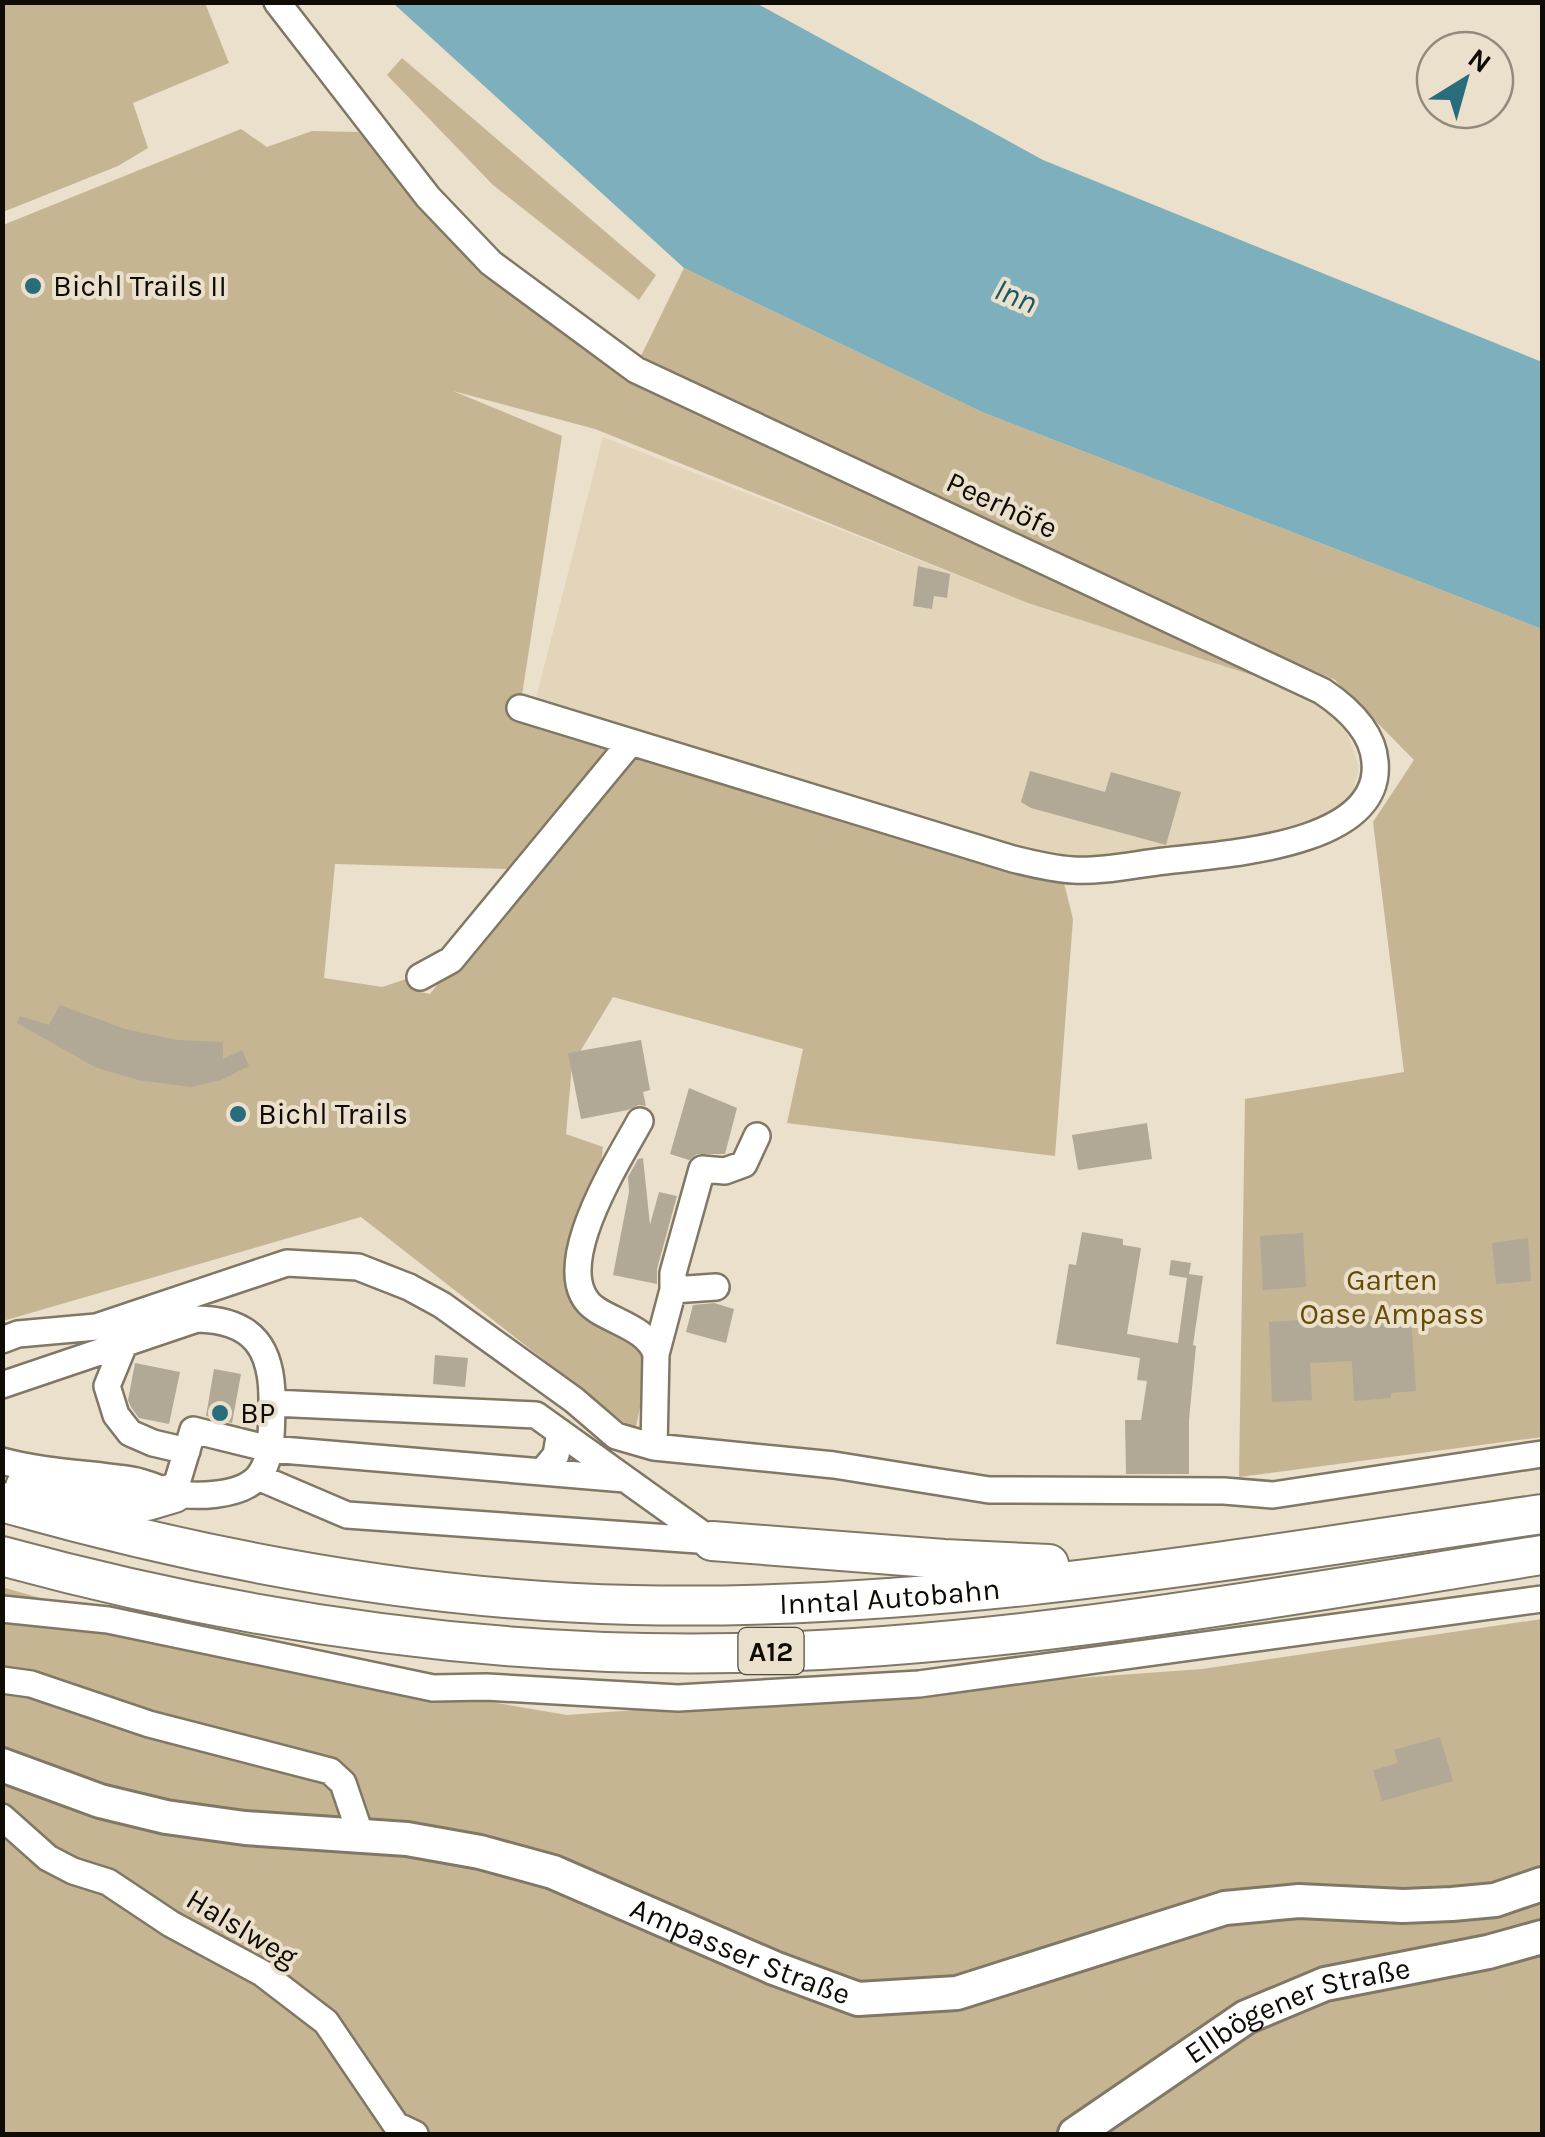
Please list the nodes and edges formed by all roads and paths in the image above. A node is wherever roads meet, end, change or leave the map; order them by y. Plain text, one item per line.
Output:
1 (277, 2) edge
2 (520, 708) dead end
3 (631, 742) junction
4 (420, 977) dead end
5 (640, 1121) dead end
6 (757, 1136) dead end
7 (716, 1287) dead end
8 (674, 1290) junction
9 (2, 1340) edge
10 (123, 1347) junction
11 (656, 1354) junction
12 (2, 1385) edge
13 (272, 1402) junction
14 (588, 1412) junction
15 (565, 1435) junction
16 (654, 1448) junction
17 (270, 1449) junction
18 (187, 1451) junction
19 (1542, 1454) edge
20 (2, 1461) edge
21 (542, 1472) junction
22 (258, 1477) junction
23 (625, 1478) junction
24 (2, 1483) edge
25 (174, 1493) junction
26 (2, 1502) edge
27 (1542, 1514) edge
28 (712, 1541) junction
29 (1542, 1555) edge
30 (2, 1556) edge
31 (1150, 1571) junction
32 (1542, 1599) edge
33 (2, 1609) edge
34 (2, 1680) edge
35 (2, 1764) edge
36 (2, 1817) edge
37 (361, 1836) junction
38 (1542, 1884) edge
39 (1542, 1937) edge
40 (415, 2134) edge
41 (1076, 2134) edge

1 - 3 street, Peerhöfe
2 - 3 street, Peerhöfe
3 - 4 street
5 - 11 street
6 - 8 street
7 - 8 street
8 - 11 street
9 - 14 street
10 - 12 street
10 - 13 street
10 - 18 street
11 - 16 street
13 - 15 street
13 - 17 street
14 - 15 street
14 - 16 street
15 - 21 street
15 - 23 street
16 - 19 street
17 - 18 street
17 - 21 street
17 - 22 street
18 - 25 street
20 - 25 street
21 - 23 street
22 - 25 street
22 - 28 street
23 - 28 street
24 - 25 highway
26 - 31 highway, Inntal Autobahn / A12
27 - 31 highway, Inntal Autobahn / A12
28 - 31 highway
29 - 30 highway, Inntal Autobahn / A12
32 - 33 street
34 - 37 street
35 - 37 main road, Ampasser Straße
36 - 40 street, Halslweg
37 - 38 main road, Ampasser Straße
39 - 41 main road, Ellbögener Straße

